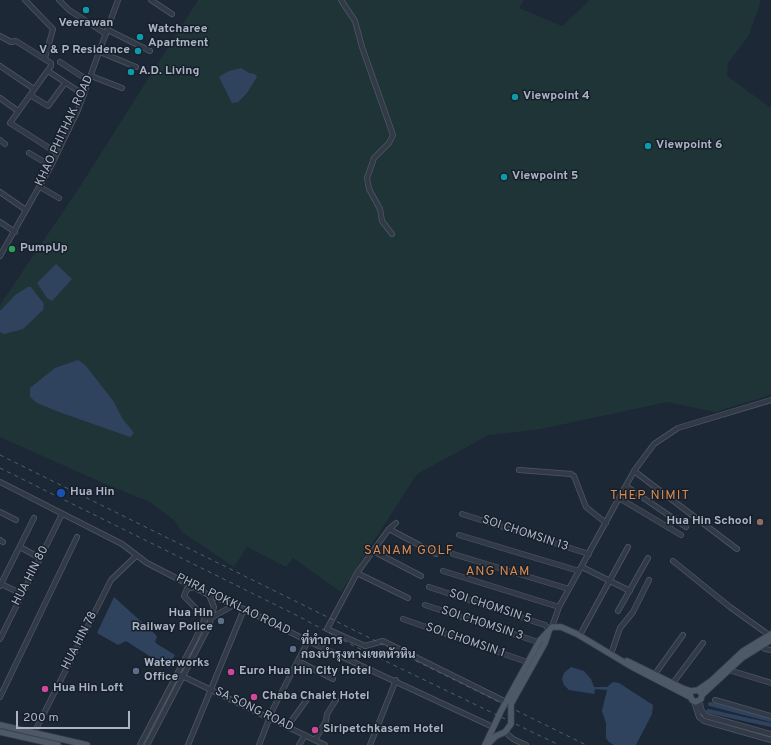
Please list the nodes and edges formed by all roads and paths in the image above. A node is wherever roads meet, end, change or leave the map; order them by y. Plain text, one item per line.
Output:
1 (25, 0) edge
2 (59, 0) edge
3 (118, 0) edge
4 (151, 0) edge
5 (341, 0) edge
6 (172, 14) dead end
7 (107, 32) junction
8 (0, 36) edge
9 (150, 51) dead end
10 (100, 52) junction
11 (46, 58) junction
12 (60, 62) dead end
13 (0, 66) edge
14 (136, 68) dead end
15 (48, 71) junction
16 (91, 76) junction
17 (89, 81) junction
18 (65, 83) junction
19 (122, 88) dead end
20 (34, 89) junction
21 (30, 95) junction
22 (84, 95) junction
23 (0, 98) edge
24 (18, 111) junction
25 (0, 140) edge
26 (5, 144) dead end
27 (29, 153) dead end
28 (57, 153) junction
29 (51, 166) junction
30 (40, 187) junction
31 (0, 192) edge
32 (59, 198) dead end
33 (26, 210) junction
34 (0, 222) edge
35 (15, 232) junction
36 (392, 234) dead end
37 (0, 256) edge
38 (771, 400) edge
39 (519, 470) dead end
40 (634, 471) junction
41 (0, 482) edge
42 (626, 486) junction
43 (619, 498) junction
44 (0, 512) edge
45 (62, 514) junction
46 (462, 514) dead end
47 (34, 518) dead end
48 (674, 518) junction
49 (16, 520) dead end
50 (396, 523) dead end
51 (606, 523) junction
52 (686, 527) dead end
53 (669, 528) junction
54 (389, 529) junction
55 (458, 535) dead end
56 (681, 535) dead end
57 (77, 537) dead end
58 (20, 547) junction
59 (628, 547) dead end
60 (737, 549) dead end
61 (373, 551) junction
62 (436, 554) dead end
63 (453, 554) dead end
64 (589, 554) junction
65 (136, 556) junction
66 (40, 558) junction
67 (648, 558) dead end
68 (673, 562) dead end
69 (580, 569) junction
70 (443, 571) dead end
71 (357, 573) junction
72 (421, 576) dead end
73 (180, 580) junction
74 (649, 580) dead end
75 (609, 581) junction
76 (1, 585) edge
77 (429, 586) dead end
78 (194, 587) junction
79 (569, 589) junction
80 (630, 591) junction
81 (184, 593) junction
82 (22, 594) junction
83 (208, 595) junction
84 (408, 598) dead end
85 (234, 605) junction
86 (425, 605) dead end
87 (560, 607) junction
88 (244, 609) junction
89 (618, 611) dead end
90 (204, 618) junction
91 (211, 618) junction
92 (403, 619) dead end
93 (551, 628) junction
94 (2, 630) edge
95 (580, 635) junction
96 (683, 635) dead end
97 (770, 636) edge
98 (0, 639) edge
99 (308, 641) junction
100 (198, 642) junction
101 (538, 642) junction
102 (703, 643) dead end
103 (762, 645) junction
104 (771, 650) edge
105 (611, 654) junction
106 (623, 660) junction
107 (298, 661) junction
108 (530, 663) junction
109 (729, 670) junction
110 (655, 674) junction
111 (181, 675) junction
112 (333, 679) dead end
113 (396, 680) junction
114 (673, 683) junction
115 (771, 683) edge
116 (211, 690) junction
117 (698, 690) junction
118 (691, 694) junction
119 (702, 695) junction
120 (0, 697) edge
121 (308, 698) dead end
122 (336, 700) dead end
123 (715, 700) dead end
124 (697, 701) junction
125 (508, 703) junction
126 (500, 713) junction
127 (157, 714) junction
128 (512, 716) junction
129 (771, 716) edge
130 (162, 717) junction
131 (270, 718) junction
132 (0, 725) edge
133 (287, 727) junction
134 (493, 727) junction
135 (0, 732) edge
136 (503, 732) junction
137 (34, 733) junction
138 (771, 734) edge
139 (305, 735) junction
140 (315, 740) junction
141 (515, 740) junction
142 (771, 740) edge
143 (58, 745) edge
144 (87, 745) edge
145 (140, 745) edge
146 (147, 745) edge
147 (188, 745) edge
148 (259, 745) edge
149 (299, 745) edge
150 (325, 745) edge
151 (370, 745) edge
152 (486, 745) edge
153 (513, 745) edge
154 (526, 745) edge

1 - 11 street
2 - 7 street
3 - 7 street, KHAO PHITHAK ROAD
4 - 6 street
5 - 36 street
7 - 9 street
7 - 10 street, KHAO PHITHAK ROAD
8 - 11 street
10 - 14 street
10 - 16 street, KHAO PHITHAK ROAD
11 - 15 street
12 - 17 street
13 - 20 street
15 - 18 street
15 - 20 street
16 - 17 street, KHAO PHITHAK ROAD
16 - 19 street
17 - 22 street, KHAO PHITHAK ROAD
18 - 21 street
18 - 22 street
20 - 21 street
21 - 24 street
22 - 28 street, KHAO PHITHAK ROAD
23 - 24 street
24 - 28 street
25 - 26 street
27 - 29 street
28 - 29 street, KHAO PHITHAK ROAD
29 - 30 street, KHAO PHITHAK ROAD
30 - 32 street
30 - 33 street, KHAO PHITHAK ROAD
31 - 33 street
33 - 35 street, KHAO PHITHAK ROAD
34 - 35 street
35 - 37 street, KHAO PHITHAK ROAD
38 - 40 street
39 - 51 street
40 - 42 street
40 - 60 street
41 - 45 street, PHRA POKKLAO ROAD
42 - 43 street
42 - 48 street
43 - 51 street
43 - 53 street
44 - 49 street
45 - 65 street, PHRA POKKLAO ROAD
45 - 66 street, HUA HIN 80
46 - 64 street, SOI CHOMSIN 13
47 - 58 street
48 - 52 street
48 - 53 street
50 - 54 street
51 - 64 street
53 - 56 street
54 - 61 street
54 - 62 street
55 - 69 street
57 - 120 street
58 - 66 street
58 - 76 street
59 - 75 street
61 - 71 street
61 - 72 street
63 - 79 street
64 - 69 street
65 - 73 street, PHRA POKKLAO ROAD
65 - 137 street, HUA HIN 78
66 - 82 street, HUA HIN 80
67 - 80 street
68 - 97 street
69 - 75 street
69 - 79 street
70 - 87 street
71 - 84 street
71 - 125 street
73 - 78 street, PHRA POKKLAO ROAD
73 - 81 street
74 - 105 street
75 - 80 street
75 - 95 street
76 - 82 street
77 - 93 street, SOI CHOMSIN 5
78 - 81 street
78 - 83 street, PHRA POKKLAO ROAD
79 - 87 street
80 - 89 street
81 - 90 street
82 - 94 street, HUA HIN 80
83 - 85 street, PHRA POKKLAO ROAD
83 - 91 street
85 - 88 street, PHRA POKKLAO ROAD
85 - 91 street
86 - 101 street, SOI CHOMSIN 3
87 - 93 street
88 - 99 street, PHRA POKKLAO ROAD
88 - 116 street
90 - 91 street
90 - 100 street
91 - 100 street
92 - 108 street, SOI CHOMSIN 1
93 - 95 main road
93 - 101 main road
93 - 108 main road
94 - 98 street, HUA HIN 80
95 - 105 main road
96 - 110 street
97 - 103 main road
97 - 117 main road
99 - 107 street
99 - 113 street, PHRA POKKLAO ROAD
100 - 111 street
101 - 108 main road
102 - 114 street
103 - 104 street
103 - 109 main road
105 - 106 main road
106 - 110 main road
106 - 118 main road
107 - 112 street
107 - 131 street
108 - 125 main road
109 - 115 street
109 - 119 main road
110 - 114 main road
111 - 116 street, SA SONG ROAD
111 - 127 street
111 - 130 street
113 - 134 street, PHRA POKKLAO ROAD
113 - 151 street
114 - 118 main road
116 - 131 street, SA SONG ROAD
116 - 147 street
117 - 118 main road
117 - 119 main road
118 - 124 main road
119 - 124 main road
121 - 133 street
122 - 140 street
123 - 129 street
124 - 138 street
124 - 142 street
125 - 126 main road
125 - 128 main road
126 - 128 main road
126 - 134 main road
127 - 130 street
127 - 145 street
128 - 136 main road
130 - 146 street
131 - 133 street, SA SONG ROAD
131 - 148 street
132 - 137 main road
133 - 139 street, SA SONG ROAD
134 - 136 main road
134 - 152 main road
135 - 143 main road
136 - 141 street
136 - 152 main road
137 - 144 main road
139 - 140 street, SA SONG ROAD
139 - 149 street
140 - 150 street, SA SONG ROAD
141 - 153 street
141 - 154 street

